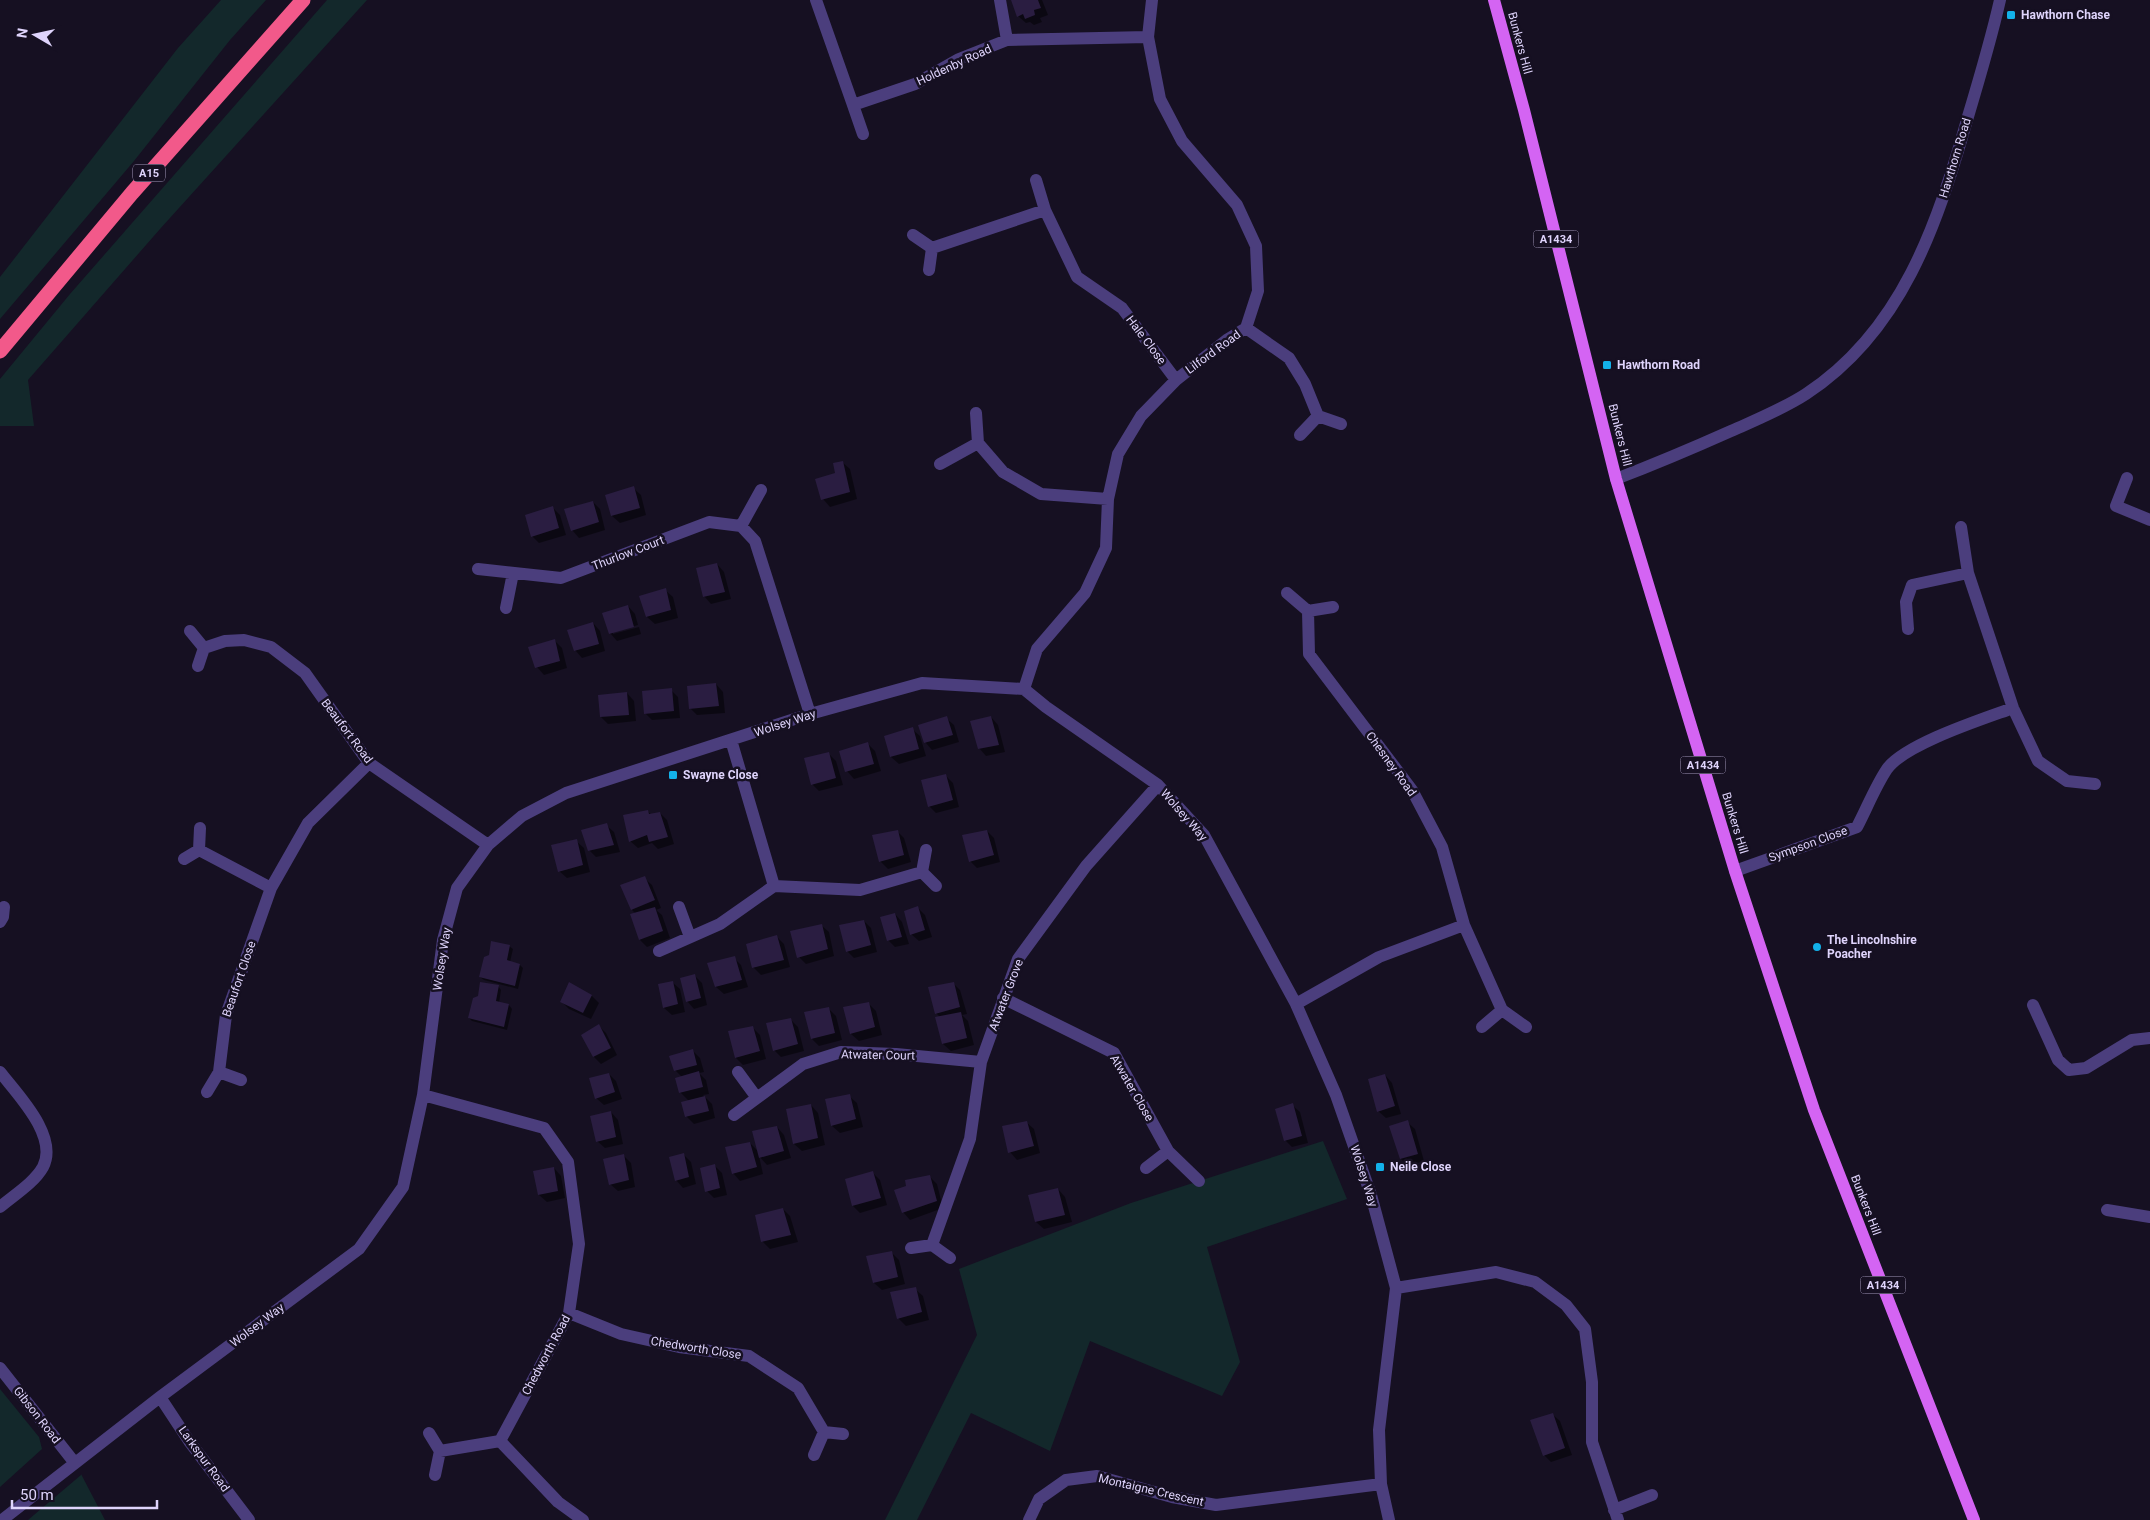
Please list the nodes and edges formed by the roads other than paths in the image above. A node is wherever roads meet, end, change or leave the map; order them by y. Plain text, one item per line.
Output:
1 (303, 0) edge
2 (816, 0) edge
3 (1000, 0) edge
4 (1152, 0) edge
5 (1494, 0) edge
6 (2000, 0) edge
7 (1148, 37) junction
8 (1007, 40) junction
9 (852, 105) junction
10 (863, 134) dead end
11 (1036, 180) dead end
12 (1045, 210) junction
13 (913, 235) dead end
14 (932, 248) junction
15 (928, 270) dead end
16 (1246, 328) junction
17 (0, 352) edge
18 (1176, 380) junction
19 (976, 413) dead end
20 (1318, 416) junction
21 (1341, 424) dead end
22 (1300, 435) dead end
23 (978, 444) junction
24 (940, 464) dead end
25 (2127, 478) dead end
26 (1616, 479) junction
27 (761, 490) dead end
28 (1108, 499) junction
29 (2150, 520) edge
30 (741, 526) junction
31 (1962, 528) dead end
32 (478, 569) dead end
33 (513, 573) junction
34 (1968, 573) junction
35 (1287, 593) dead end
36 (1333, 607) dead end
37 (506, 608) dead end
38 (1308, 611) junction
39 (1908, 629) dead end
40 (190, 631) dead end
41 (204, 648) junction
42 (198, 666) dead end
43 (1024, 689) junction
44 (2013, 708) junction
45 (810, 714) junction
46 (731, 740) junction
47 (369, 763) junction
48 (2095, 784) dead end
49 (1158, 785) junction
50 (200, 828) dead end
51 (488, 846) junction
52 (199, 850) junction
53 (926, 850) dead end
54 (184, 859) dead end
55 (1735, 871) junction
56 (922, 872) junction
57 (774, 886) junction
58 (936, 886) dead end
59 (271, 888) junction
60 (4, 907) dead end
61 (679, 908) dead end
62 (0, 922) edge
63 (1464, 925) junction
64 (690, 937) junction
65 (659, 951) dead end
66 (1003, 998) junction
67 (1296, 1004) junction
68 (2033, 1005) dead end
69 (1502, 1010) junction
70 (1526, 1027) dead end
71 (1482, 1028) dead end
72 (2150, 1038) edge
73 (981, 1062) junction
74 (0, 1072) edge
75 (219, 1072) junction
76 (738, 1072) dead end
77 (241, 1080) dead end
78 (207, 1092) dead end
79 (423, 1096) junction
80 (757, 1098) junction
81 (734, 1115) dead end
82 (1168, 1151) junction
83 (1146, 1168) dead end
84 (1199, 1181) dead end
85 (0, 1207) edge
86 (2107, 1210) dead end
87 (2150, 1217) edge
88 (932, 1245) junction
89 (911, 1248) dead end
90 (950, 1258) dead end
91 (1396, 1288) junction
92 (569, 1313) junction
93 (0, 1368) edge
94 (160, 1397) junction
95 (824, 1432) junction
96 (429, 1433) dead end
97 (843, 1434) dead end
98 (500, 1441) junction
99 (440, 1451) junction
100 (814, 1454) dead end
101 (74, 1462) junction
102 (435, 1474) dead end
103 (1381, 1484) junction
104 (1652, 1495) dead end
105 (1616, 1515) edge
106 (2, 1520) edge
107 (249, 1520) edge
108 (583, 1520) edge
109 (1029, 1520) edge
110 (1389, 1520) edge
111 (1974, 1520) edge

1 - 17 highway, A15
2 - 9 street
3 - 8 street
4 - 7 street, Lilford Road
5 - 26 main road, Bunkers Hill / A1434
6 - 26 street, Hawthorn Road
7 - 8 street, Holdenby Road
7 - 16 street, Lilford Road
8 - 9 street, Holdenby Road
9 - 10 street
11 - 12 street, Hale Close
12 - 14 street
12 - 18 street, Hale Close
13 - 14 street
14 - 15 street
16 - 18 street, Lilford Road
16 - 20 street
18 - 28 street, Lilford Road
19 - 23 street
20 - 21 street
20 - 22 street
23 - 24 street
23 - 28 street
25 - 29 street
26 - 55 main road, Bunkers Hill / A1434
27 - 30 street
28 - 43 street, Lilford Road
30 - 33 street, Thurlow Court
30 - 45 street
31 - 34 street
32 - 33 street, Thurlow Court
33 - 37 street
34 - 39 street
34 - 44 street
35 - 38 street
36 - 38 street
38 - 63 street, Chesney Road
40 - 41 street
41 - 42 street
41 - 47 street, Beaufort Road
43 - 45 street, Wolsey Way
43 - 49 street, Wolsey Way
44 - 48 street
44 - 55 street, Sympson Close
45 - 46 street, Wolsey Way
46 - 51 street, Wolsey Way
46 - 57 street
47 - 51 street, Beaufort Road
47 - 59 street, Beaufort Close
49 - 66 street, Atwater Grove
49 - 67 street, Wolsey Way
50 - 52 street
51 - 79 street, Wolsey Way
52 - 54 street
52 - 59 street
53 - 56 street
55 - 111 main road, Bunkers Hill / A1434
56 - 57 street
56 - 58 street
57 - 64 street
59 - 75 street, Beaufort Close
60 - 62 street
61 - 64 street
63 - 67 street
63 - 69 street, Chesney Road
64 - 65 street
66 - 73 street, Atwater Grove
66 - 82 street, Atwater Close
67 - 91 street, Wolsey Way
68 - 72 street
69 - 70 street
69 - 71 street
73 - 80 street, Atwater Court
73 - 88 street, Atwater Grove
74 - 85 street
75 - 77 street
75 - 78 street, Beaufort Close
76 - 80 street
79 - 92 street, Chedworth Road
79 - 94 street, Wolsey Way
80 - 81 street, Atwater Court
82 - 83 street
82 - 84 street, Atwater Close
86 - 87 street
88 - 89 street
88 - 90 street
91 - 103 street, Wolsey Way
91 - 105 street
92 - 95 street, Chedworth Close
92 - 98 street, Chedworth Road
93 - 101 street, Gibson Road
94 - 101 street, Wolsey Way
94 - 107 street, Larkspur Road
95 - 97 street
95 - 100 street
96 - 99 street
98 - 99 street
98 - 108 street
99 - 102 street
101 - 106 street, Wolsey Way
103 - 109 street, Montaigne Crescent
103 - 110 street, Wolsey Way
104 - 105 street

